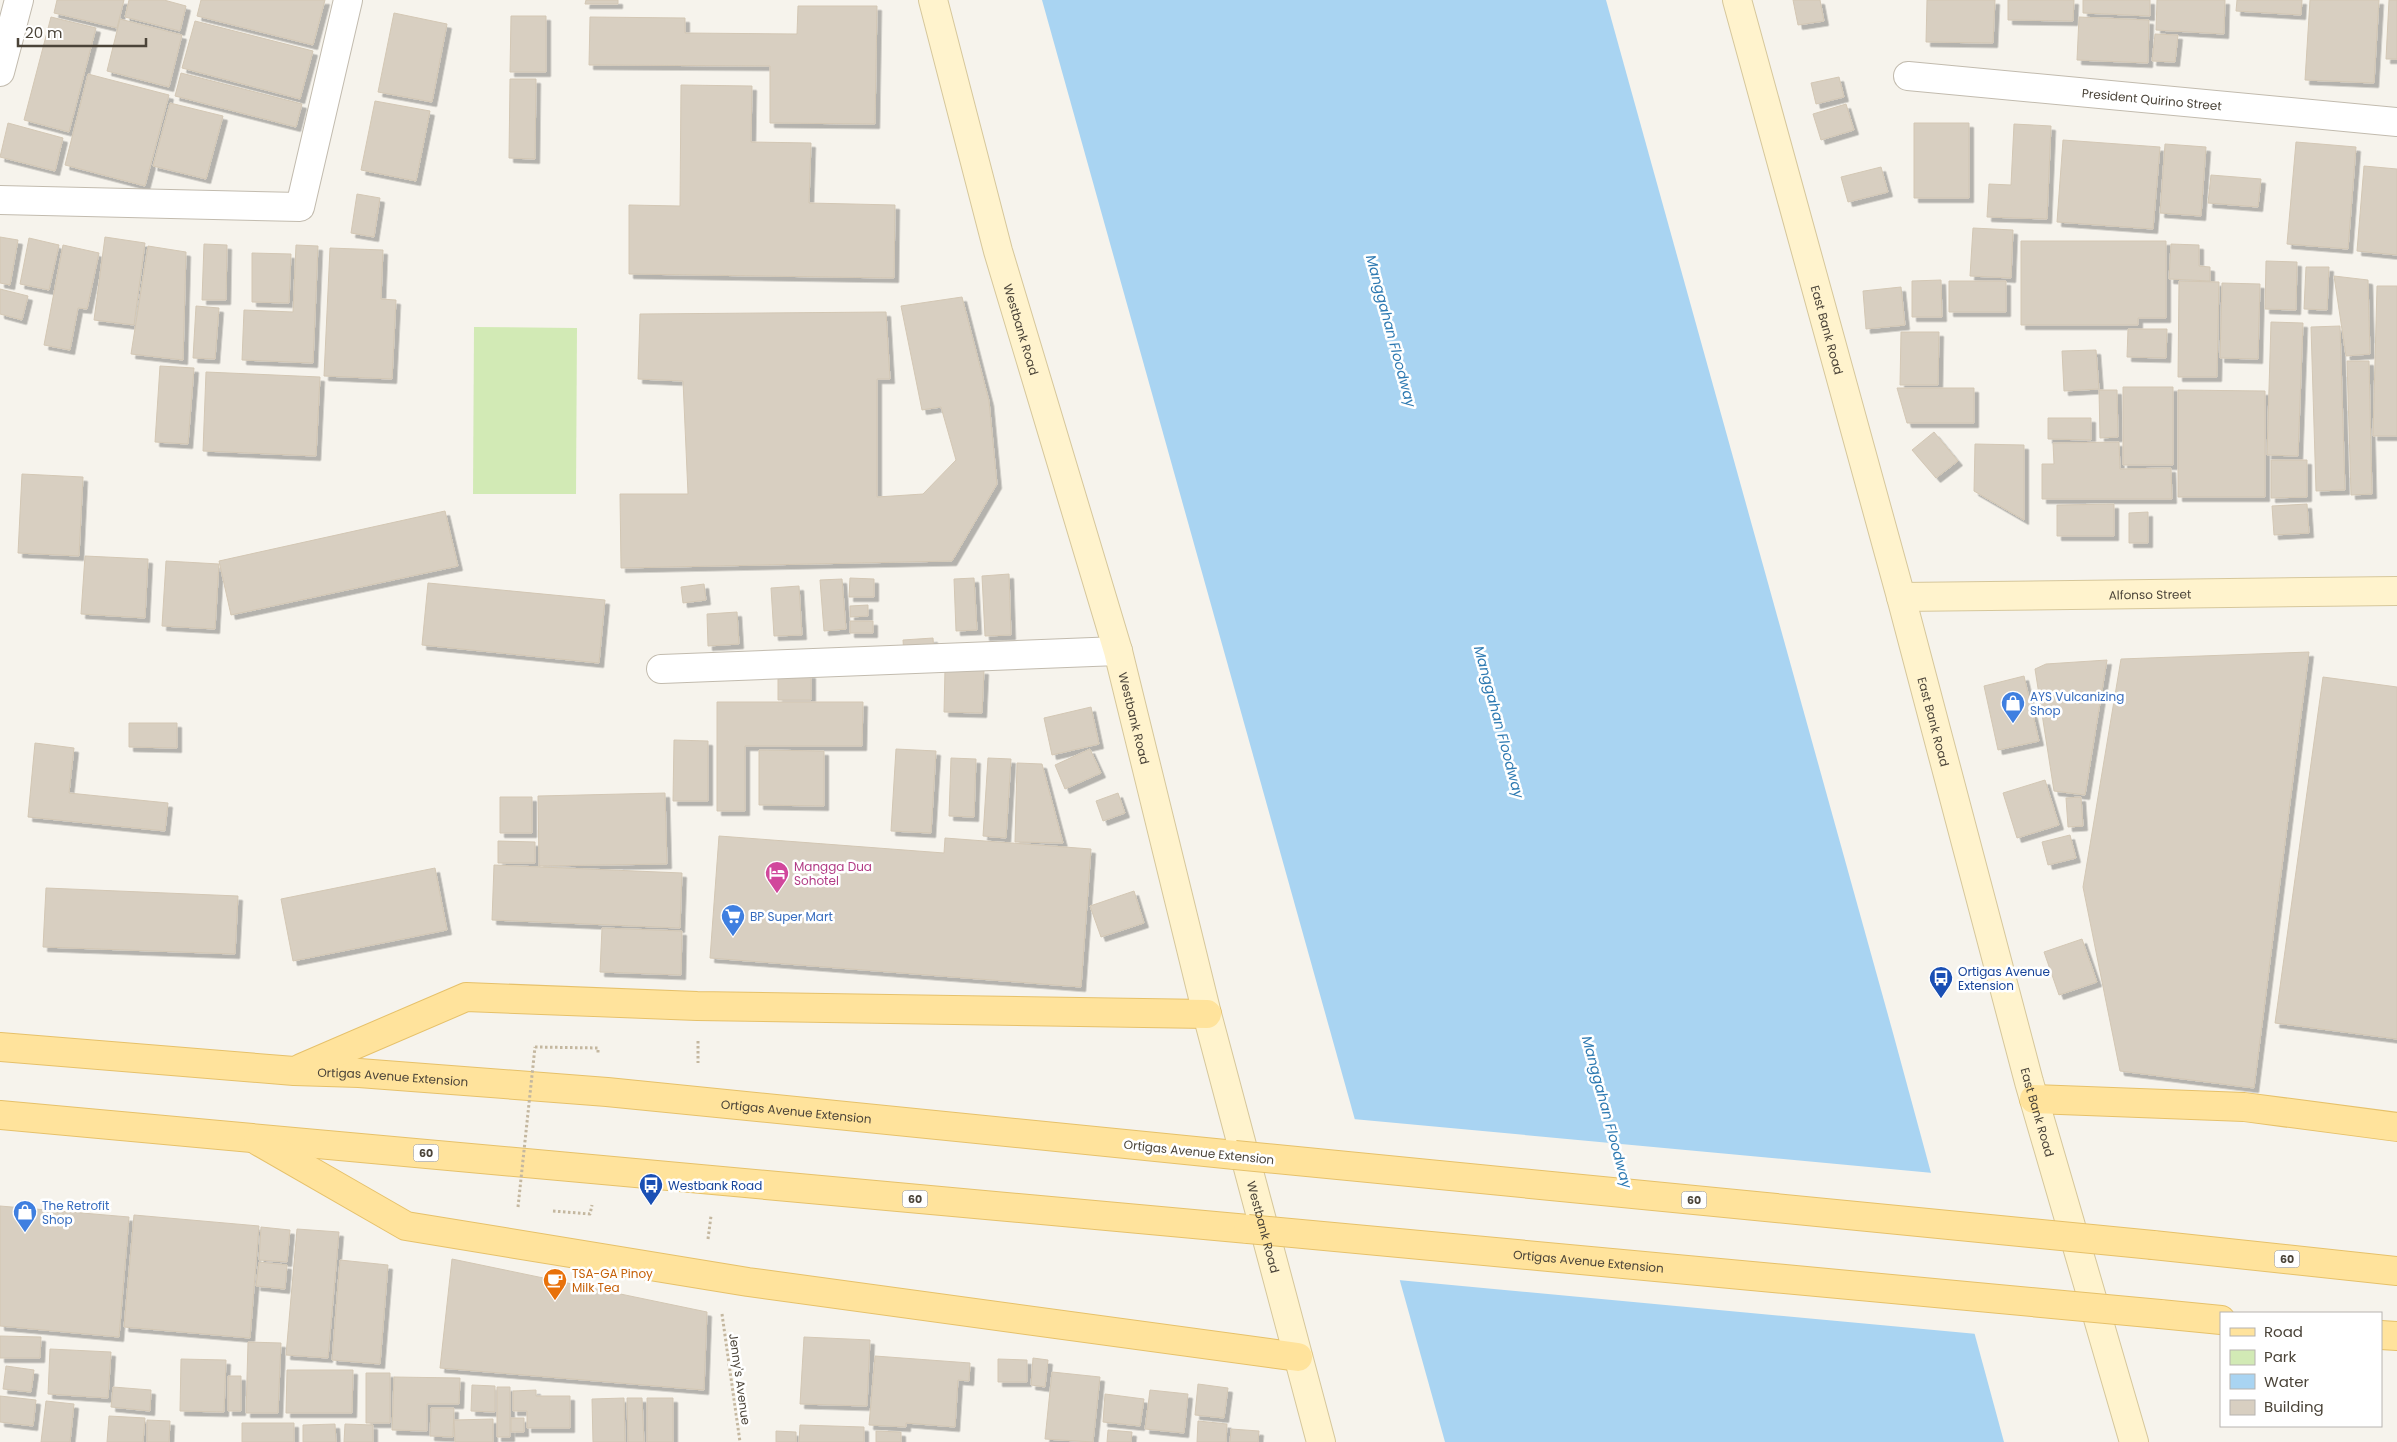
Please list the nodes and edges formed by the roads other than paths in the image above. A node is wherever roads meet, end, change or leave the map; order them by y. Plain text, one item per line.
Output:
1 (19, 0) edge
2 (348, 0) edge
3 (933, 0) edge
4 (1737, 0) edge
5 (0, 72) edge
6 (1908, 76) dead end
7 (2397, 122) edge
8 (0, 200) edge
9 (2397, 591) edge
10 (1901, 597) junction
11 (1118, 651) junction
12 (661, 669) dead end
13 (1207, 1014) junction
14 (0, 1047) edge
15 (294, 1071) junction
16 (2034, 1099) junction
17 (0, 1115) edge
18 (2397, 1127) edge
19 (252, 1138) junction
20 (2397, 1271) edge
21 (2220, 1320) edge
22 (2382, 1335) edge
23 (2397, 1336) edge
24 (1298, 1357) junction
25 (1321, 1442) edge
26 (2134, 1442) edge

1 - 5 street
2 - 8 street
3 - 11 street, Westbank Road
4 - 10 street, East Bank Road
6 - 7 street, President Quirino Street
9 - 10 street, Alfonso Street
10 - 16 street, East Bank Road
11 - 12 street
11 - 13 street, Westbank Road
13 - 15 main road
13 - 24 street, Westbank Road
14 - 15 main road, Ortigas Avenue Extension / 60
15 - 20 main road, Ortigas Avenue Extension / 60, bridge
16 - 18 main road
16 - 26 street, East Bank Road
17 - 19 main road, Ortigas Avenue Extension / 60
19 - 21 main road, Ortigas Avenue Extension / 60, bridge
19 - 24 main road
22 - 23 main road
24 - 25 street, Westbank Road

